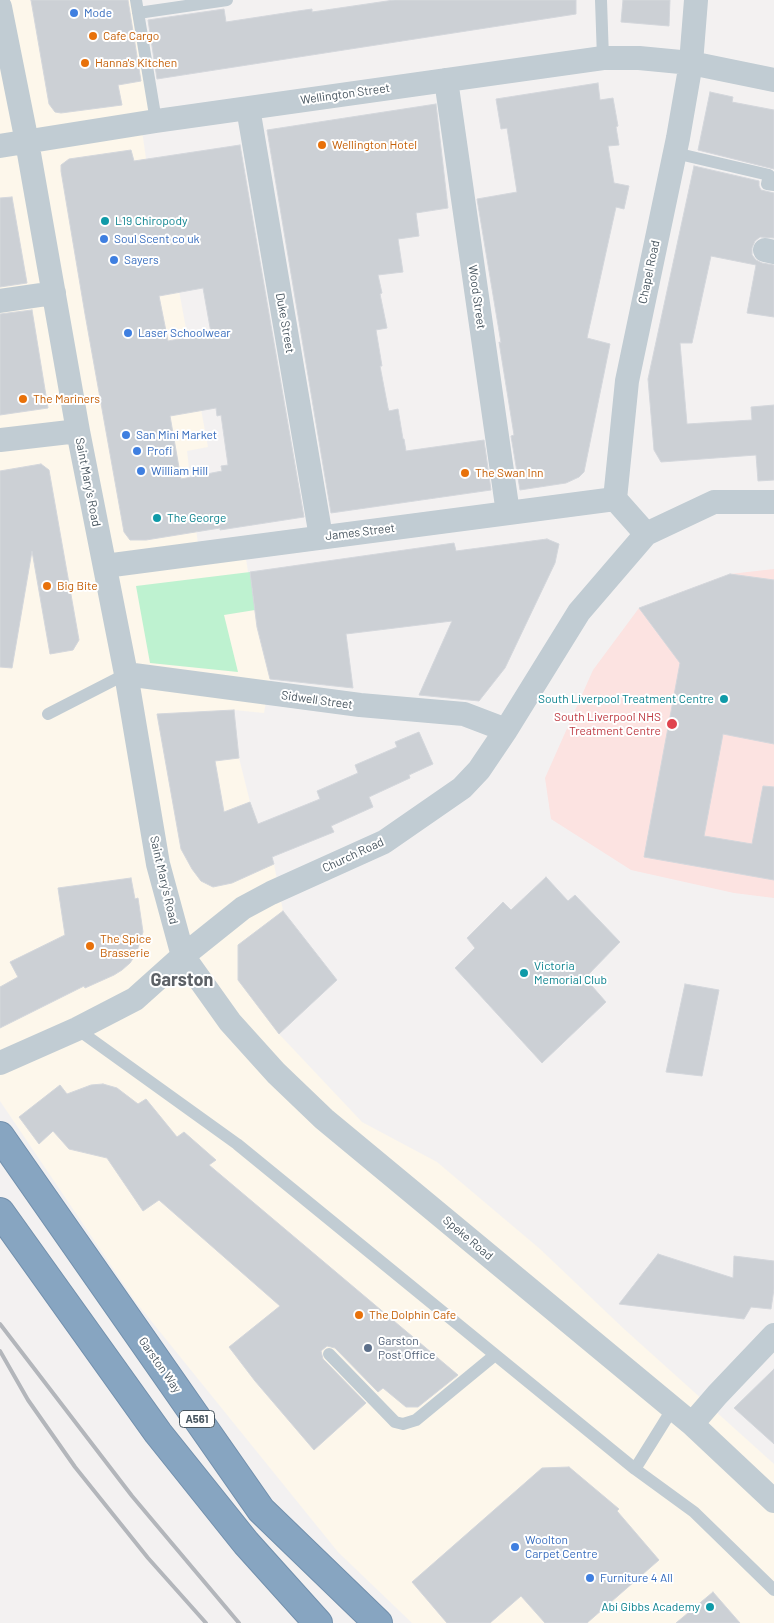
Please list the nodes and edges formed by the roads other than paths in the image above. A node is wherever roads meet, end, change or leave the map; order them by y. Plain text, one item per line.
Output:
1 (227, 0) edge
2 (601, 0) edge
3 (696, 0) edge
4 (137, 6) edge
5 (0, 7) edge
6 (602, 58) junction
7 (691, 63) junction
8 (446, 80) junction
9 (774, 80) edge
10 (248, 108) junction
11 (156, 121) junction
12 (27, 142) junction
13 (0, 146) edge
14 (675, 153) junction
15 (774, 185) edge
16 (54, 293) junction
17 (0, 301) edge
18 (78, 431) junction
19 (0, 440) edge
20 (615, 499) junction
21 (774, 502) edge
22 (508, 513) junction
23 (646, 534) junction
24 (321, 537) junction
25 (105, 566) junction
26 (126, 674) junction
27 (48, 714) dead end
28 (506, 730) junction
29 (183, 956) junction
30 (77, 1029) junction
31 (0, 1062) edge
32 (0, 1136) edge
33 (2, 1215) edge
34 (774, 1335) edge
35 (329, 1354) dead end
36 (495, 1355) junction
37 (674, 1408) junction
38 (692, 1424) junction
39 (635, 1469) junction
40 (774, 1500) edge
41 (774, 1590) edge
42 (318, 1623) edge
43 (378, 1623) edge

1 - 4 lane
2 - 6 lane
3 - 7 street, Chapel Road
4 - 11 lane
5 - 12 street, Saint Mary's Road
6 - 7 street, Wellington Street
6 - 8 street, Wellington Street
7 - 9 street, Wellington Street
7 - 14 street, Chapel Road
8 - 10 street, Wellington Street
8 - 22 street, Wood Street
10 - 11 street, Wellington Street
10 - 24 street, Duke Street
11 - 12 street, Wellington Street
12 - 13 street, Wellington Street
12 - 16 street, Saint Mary's Road
14 - 15 lane
14 - 20 street, Chapel Road
16 - 17 street
16 - 18 street, Saint Mary's Road
18 - 19 street
18 - 25 street, Saint Mary's Road
20 - 22 street, James Street
20 - 23 street
21 - 23 street
22 - 24 street, James Street
23 - 28 street, Church Road
24 - 25 street, James Street
25 - 26 street, Saint Mary's Road
26 - 27 lane
26 - 28 street, Sidwell Street
26 - 29 street, Saint Mary's Road
28 - 29 street, Church Road
29 - 30 street, Church Road
29 - 37 street, Speke Road
30 - 31 street, Church Road
30 - 36 lane
32 - 43 highway, Garston Way / A561
33 - 42 highway
34 - 38 street
35 - 36 lane
36 - 39 lane
37 - 38 street, Speke Road
37 - 39 lane
38 - 40 street, Speke Road
39 - 41 lane

